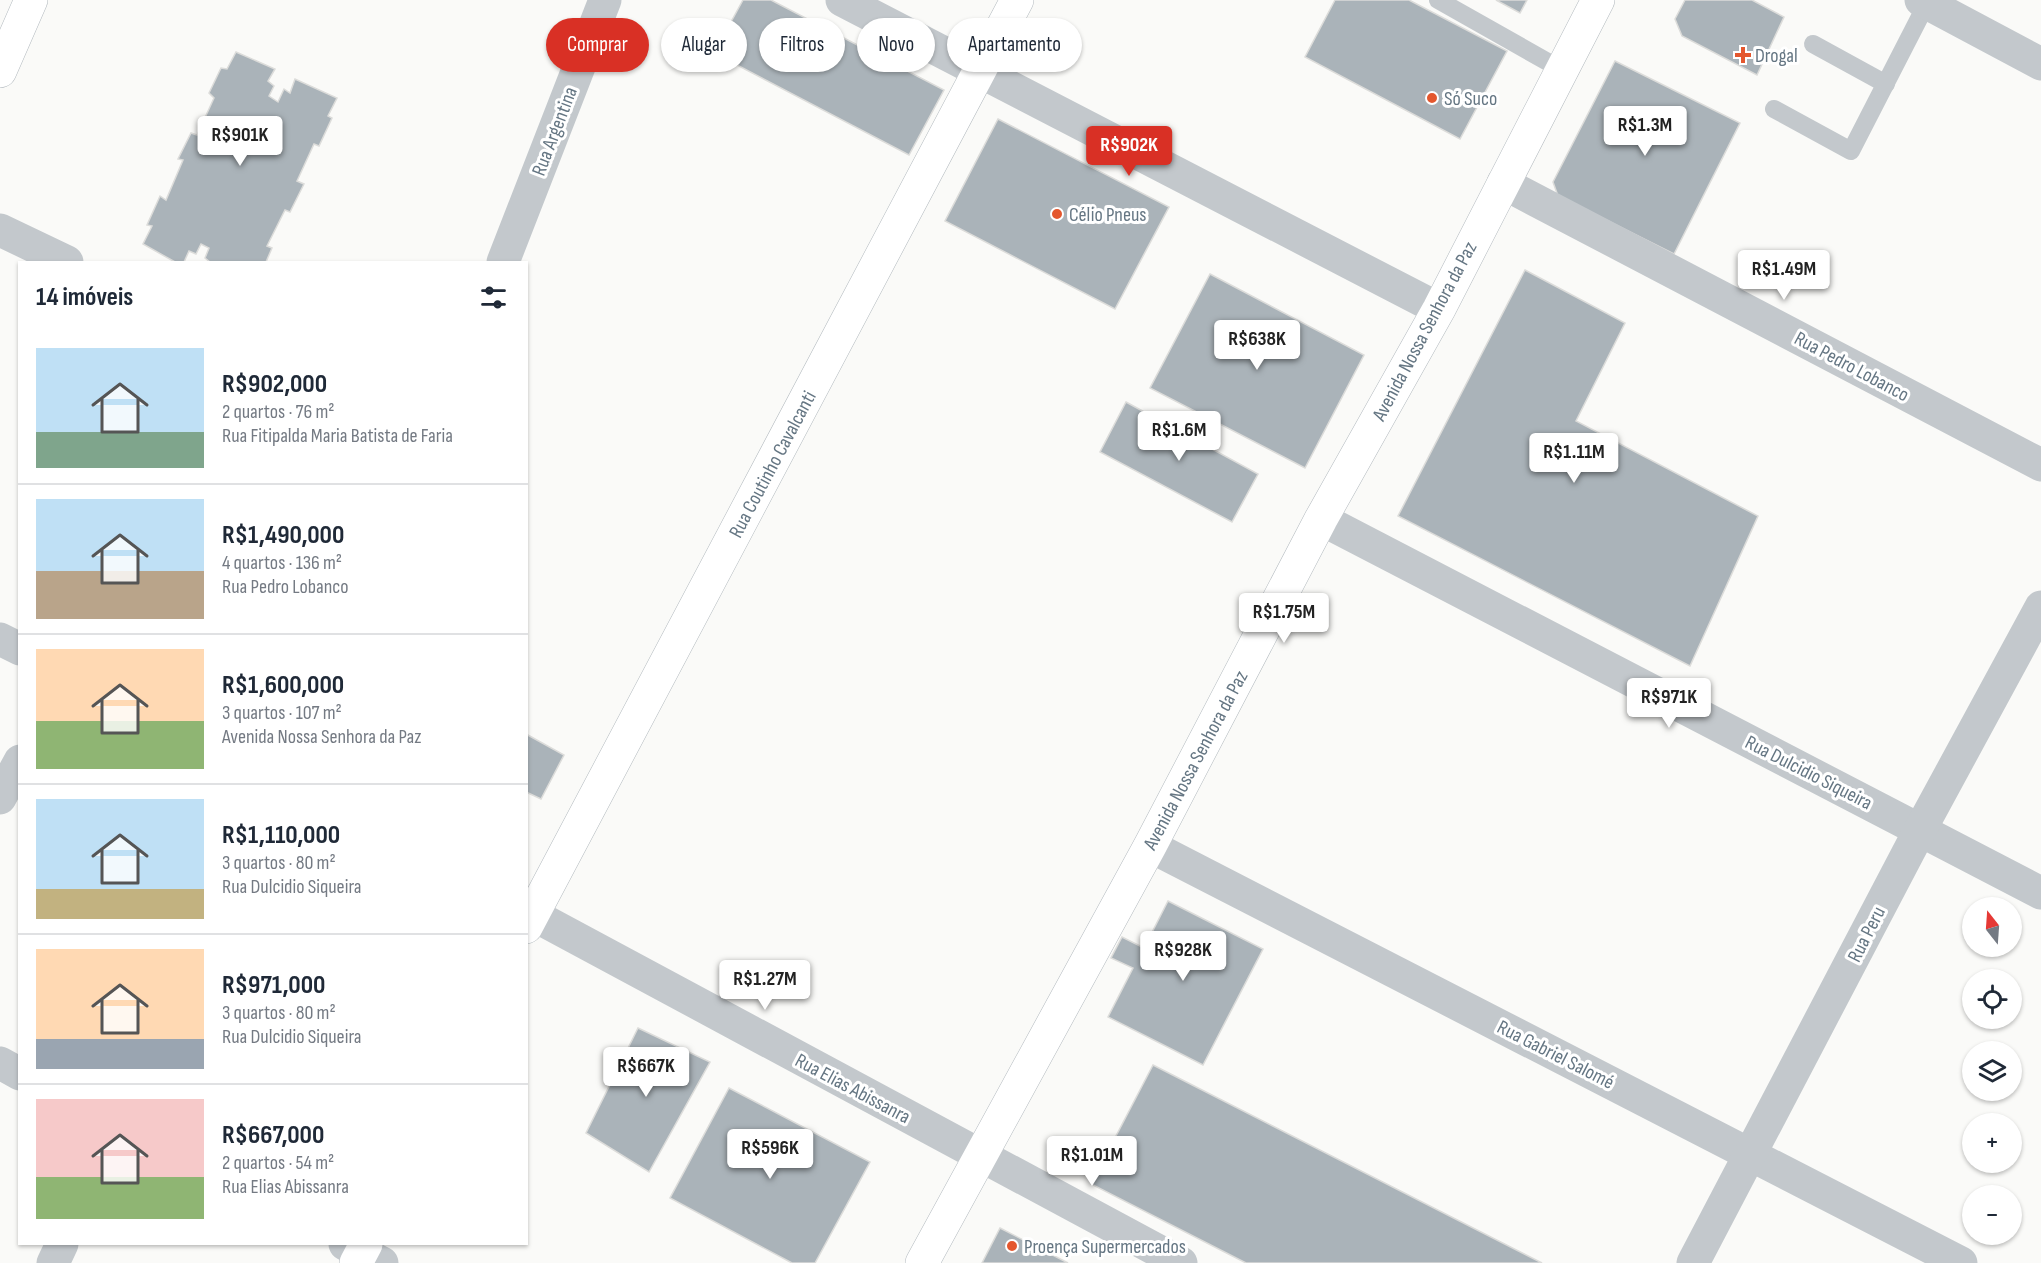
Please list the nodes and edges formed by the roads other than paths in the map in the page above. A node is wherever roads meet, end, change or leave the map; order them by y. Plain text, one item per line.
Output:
1 (31, 0) edge
2 (605, 0) edge
3 (842, 0) edge
4 (1017, 0) edge
5 (1438, 0) edge
6 (1598, 0) edge
7 (1924, 2) edge
8 (1008, 18) edge
9 (1813, 44) dead end
10 (947, 55) edge
11 (2041, 64) edge
12 (1562, 70) junction
13 (0, 71) edge
14 (980, 72) joint
15 (1886, 84) junction
16 (1774, 109) dead end
17 (1503, 183) junction
18 (0, 230) edge
19 (65, 261) edge
20 (503, 261) edge
21 (1439, 309) junction
22 (2041, 465) edge
23 (1321, 519) junction
24 (2041, 607) edge
25 (0, 639) edge
26 (18, 648) edge
27 (18, 765) edge
28 (0, 798) edge
29 (1920, 830) junction
30 (1150, 846) junction
31 (2041, 893) edge
32 (529, 918) edge
33 (0, 1064) edge
34 (18, 1073) edge
35 (1751, 1155) junction
36 (980, 1156) junction
37 (62, 1245) edge
38 (53, 1263) edge
39 (922, 1263) edge
40 (1181, 1263) edge
41 (1693, 1263) edge
42 (1961, 1263) edge

1 - 13 main road
2 - 20 street, Rua Argentina
3 - 10 street
4 - 8 main road, Rua Coutinho Cavalcanti
5 - 12 lane
6 - 12 main road, Avenida Nossa Senhora da Paz
7 - 11 street
7 - 15 lane
9 - 15 lane
12 - 17 main road, Avenida Nossa Senhora da Paz
14 - 21 street
14 - 32 main road, Rua Coutinho Cavalcanti
15 - 16 lane
17 - 21 main road, Avenida Nossa Senhora da Paz
17 - 22 street, Rua Pedro Lobanco
18 - 19 street
21 - 23 main road, Avenida Nossa Senhora da Paz
23 - 29 street, Rua Dulcidio Siqueira
23 - 30 main road, Avenida Nossa Senhora da Paz
24 - 29 street, Rua Peru
25 - 26 street
27 - 28 street
29 - 31 street, Rua Dulcidio Siqueira
29 - 35 street, Rua Peru
30 - 35 street, Rua Gabriel Salomé
30 - 36 main road, Avenida Nossa Senhora da Paz
32 - 36 street, Rua Elias Abissanra
33 - 34 street
35 - 41 street, Rua Peru
35 - 42 street, Rua Gabriel Salomé
36 - 39 main road, Avenida Nossa Senhora da Paz
36 - 40 street, Rua Elias Abissanra
37 - 38 street

